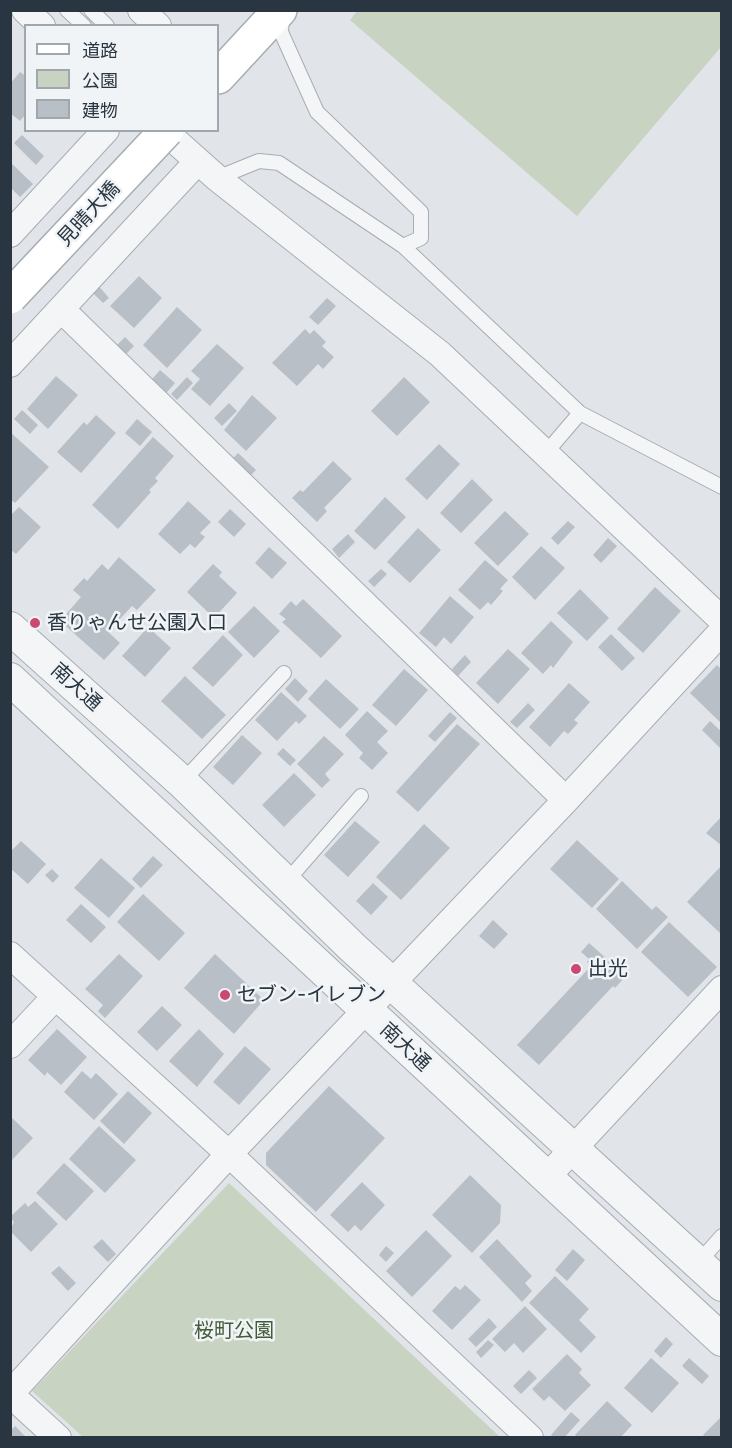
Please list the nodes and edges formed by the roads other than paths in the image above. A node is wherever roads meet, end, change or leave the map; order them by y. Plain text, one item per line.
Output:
1 (25, 10) edge
2 (67, 10) edge
3 (91, 10) edge
4 (141, 10) edge
5 (281, 10) edge
6 (40, 24) edge
7 (82, 24) edge
8 (104, 24) edge
9 (156, 24) edge
10 (219, 76) edge
11 (104, 132) edge
12 (163, 132) edge
13 (167, 132) edge
14 (198, 161) junction
15 (217, 178) junction
16 (10, 234) edge
17 (403, 246) junction
18 (10, 297) edge
19 (62, 310) junction
20 (10, 364) edge
21 (580, 412) junction
22 (544, 455) junction
23 (722, 487) edge
24 (722, 621) edge
25 (10, 628) edge
26 (722, 631) edge
27 (284, 673) dead end
28 (10, 679) edge
29 (182, 782) junction
30 (361, 796) dead end
31 (566, 800) junction
32 (287, 881) junction
33 (10, 955) edge
34 (392, 983) junction
35 (719, 997) edge
36 (55, 998) junction
37 (366, 1011) junction
38 (10, 1045) edge
39 (574, 1148) junction
40 (229, 1154) junction
41 (545, 1179) junction
42 (722, 1236) edge
43 (698, 1263) junction
44 (722, 1285) edge
45 (722, 1340) edge
46 (10, 1394) edge
47 (58, 1437) edge
48 (530, 1437) edge

1 - 6 street
2 - 7 lane
3 - 8 lane
4 - 9 street
5 - 10 main road
5 - 17 lane
11 - 16 street
12 - 18 main road, 見晴大橋, bridge
13 - 14 street
14 - 15 street
14 - 19 street
15 - 17 lane
15 - 22 street
17 - 21 lane
19 - 20 street
19 - 31 street
21 - 22 lane
21 - 23 lane
22 - 24 street
25 - 29 street, 南大通
26 - 31 street
27 - 29 lane
28 - 37 street, 南大通
29 - 32 street, 南大通
30 - 32 lane
31 - 34 street
32 - 34 street, 南大通
33 - 36 street
34 - 37 street
34 - 39 street, 南大通
35 - 39 street
36 - 38 street
36 - 40 street
37 - 40 street
37 - 41 street, 南大通
39 - 41 street
39 - 43 street, 南大通
40 - 46 street
40 - 48 street
41 - 45 street, 南大通
42 - 43 lane
43 - 44 street, 南大通
46 - 47 street

